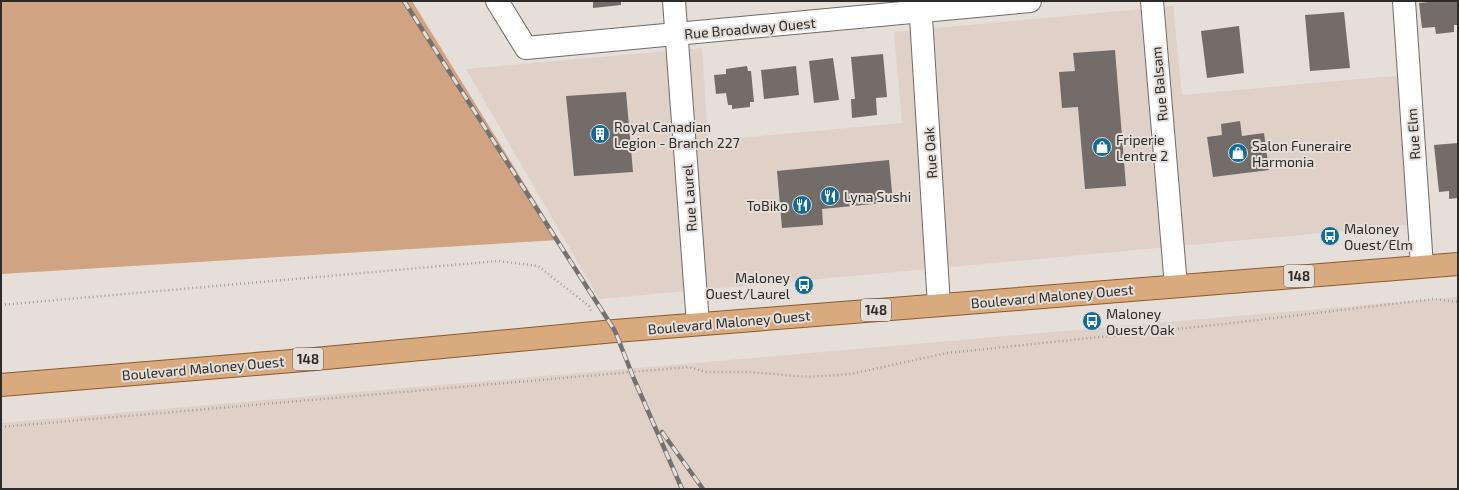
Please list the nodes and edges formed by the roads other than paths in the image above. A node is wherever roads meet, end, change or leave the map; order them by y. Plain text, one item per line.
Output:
1 (497, 1) edge
2 (674, 1) edge
3 (1030, 1) edge
4 (1152, 1) edge
5 (1404, 1) edge
6 (920, 6) edge
7 (677, 35) junction
8 (1458, 264) edge
9 (1422, 266) junction
10 (1176, 286) junction
11 (939, 305) junction
12 (698, 324) junction
13 (1, 385) edge

1 - 7 street, Rue Broadway Ouest
2 - 7 street, Rue Laurel
3 - 6 street, Rue Broadway Ouest
4 - 10 street, Rue Balsam
5 - 9 street, Rue Elm
6 - 7 street, Rue Broadway Ouest
6 - 11 street, Rue Oak
7 - 12 street, Rue Laurel
8 - 9 main road, Boulevard Maloney Ouest / 148
9 - 10 main road, Boulevard Maloney Ouest / 148
10 - 11 main road, Boulevard Maloney Ouest / 148
11 - 12 main road, Boulevard Maloney Ouest / 148
12 - 13 main road, Boulevard Maloney Ouest / 148

